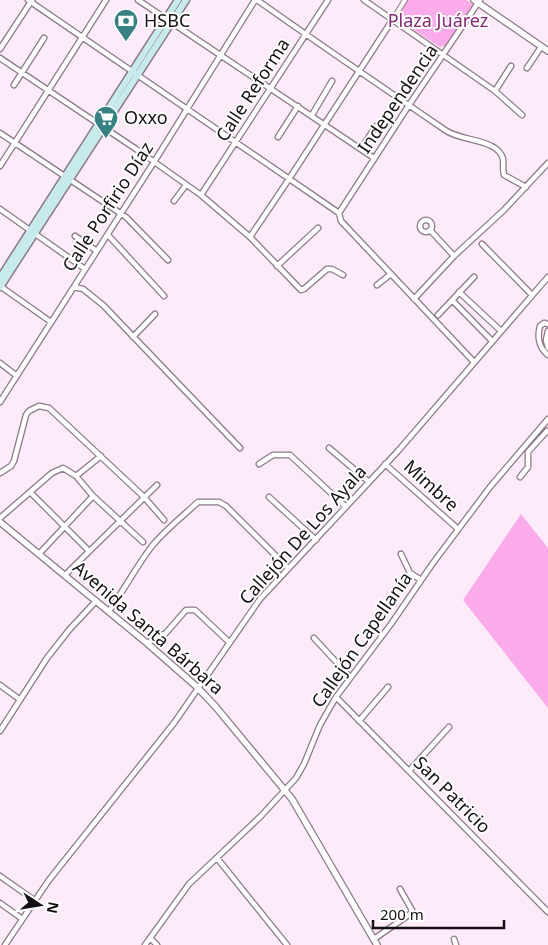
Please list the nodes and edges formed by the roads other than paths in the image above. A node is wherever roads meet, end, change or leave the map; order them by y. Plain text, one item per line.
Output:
1 (106, 0) edge
2 (138, 0) edge
3 (178, 0) edge
4 (186, 0) edge
5 (256, 0) edge
6 (328, 0) edge
7 (364, 0) edge
8 (405, 0) edge
9 (30, 1) edge
10 (477, 1) edge
11 (393, 19) junction
12 (170, 20) junction
13 (306, 34) junction
14 (82, 37) junction
15 (44, 38) dead end
16 (541, 47) junction
17 (0, 49) edge
18 (548, 52) edge
19 (220, 54) junction
20 (444, 54) junction
21 (0, 58) edge
22 (511, 66) dead end
23 (527, 68) dead end
24 (21, 72) junction
25 (359, 72) junction
26 (134, 74) junction
27 (332, 81) dead end
28 (14, 85) dead end
29 (271, 88) junction
30 (49, 90) junction
31 (495, 90) junction
32 (409, 105) junction
33 (298, 106) junction
34 (186, 109) junction
35 (312, 115) junction
36 (522, 115) dead end
37 (325, 124) junction
38 (101, 125) junction
39 (376, 126) dead end
40 (0, 133) edge
41 (278, 137) dead end
42 (15, 143) junction
43 (235, 143) junction
44 (361, 149) junction
45 (374, 158) junction
46 (154, 162) junction
47 (548, 163) edge
48 (0, 166) edge
49 (67, 178) junction
50 (289, 179) junction
51 (186, 185) junction
52 (526, 187) junction
53 (201, 195) junction
54 (174, 201) dead end
55 (0, 209) edge
56 (339, 213) junction
57 (121, 214) junction
58 (318, 228) dead end
59 (430, 230) dead end
60 (33, 231) junction
61 (108, 235) junction
62 (75, 236) dead end
63 (250, 237) junction
64 (482, 244) dead end
65 (97, 251) junction
66 (454, 256) junction
67 (168, 260) dead end
68 (277, 266) junction
69 (85, 269) junction
70 (391, 274) junction
71 (343, 275) dead end
72 (474, 276) dead end
73 (548, 276) edge
74 (0, 278) edge
75 (377, 285) dead end
76 (0, 286) edge
77 (74, 287) junction
78 (459, 292) junction
79 (532, 295) junction
80 (164, 296) dead end
81 (414, 299) junction
82 (452, 300) junction
83 (155, 314) dead end
84 (438, 315) dead end
85 (51, 322) junction
86 (548, 324) edge
87 (501, 331) junction
88 (548, 331) edge
89 (133, 337) junction
90 (492, 342) junction
91 (548, 348) edge
92 (548, 356) edge
93 (474, 362) junction
94 (0, 363) edge
95 (17, 376) junction
96 (0, 402) edge
97 (548, 419) edge
98 (541, 427) junction
99 (548, 431) edge
100 (240, 448) dead end
101 (328, 448) dead end
102 (101, 456) junction
103 (259, 464) dead end
104 (385, 464) junction
105 (0, 473) edge
106 (76, 476) junction
107 (520, 477) dead end
108 (369, 482) junction
109 (156, 485) dead end
110 (31, 493) junction
111 (93, 496) junction
112 (269, 497) dead end
113 (144, 498) junction
114 (346, 507) junction
115 (0, 518) edge
116 (164, 520) dead end
117 (120, 521) junction
118 (0, 522) edge
119 (64, 526) junction
120 (458, 529) junction
121 (316, 540) junction
122 (143, 542) dead end
123 (89, 551) junction
124 (39, 554) junction
125 (401, 554) dead end
126 (288, 568) junction
127 (65, 575) junction
128 (421, 580) junction
129 (96, 600) junction
130 (109, 611) junction
131 (314, 638) dead end
132 (229, 642) junction
133 (148, 644) junction
134 (350, 677) junction
135 (0, 685) edge
136 (198, 687) junction
137 (388, 687) dead end
138 (336, 697) junction
139 (19, 699) junction
140 (360, 721) junction
141 (449, 727) dead end
142 (0, 731) edge
143 (409, 771) junction
144 (285, 791) junction
145 (217, 858) junction
146 (0, 876) edge
147 (400, 889) dead end
148 (34, 900) junction
149 (0, 903) edge
150 (548, 912) edge
151 (22, 918) junction
152 (150, 938) junction
153 (374, 939) junction
154 (454, 939) dead end
155 (5, 945) edge
156 (145, 945) edge
157 (157, 945) edge
158 (287, 945) edge
159 (377, 945) edge
160 (456, 945) edge

1 - 14 street
2 - 12 street
3 - 12 main road
4 - 12 main road
5 - 13 street
5 - 19 street, Calle Porfirio Díaz
6 - 13 street, Calle Reforma
7 - 11 street
8 - 11 street
9 - 14 street
9 - 17 street
10 - 16 street
10 - 20 street, Independencia
11 - 20 street
11 - 25 street
12 - 19 street
12 - 26 main road
13 - 25 street
13 - 29 street, Calle Reforma
14 - 26 street
14 - 30 street
15 - 24 street
16 - 18 street
16 - 23 street
19 - 29 street
19 - 34 street, Calle Porfirio Díaz
20 - 31 street
20 - 32 street, Independencia
21 - 24 street
22 - 31 street
24 - 28 street
24 - 30 street
25 - 32 street
25 - 37 street
26 - 34 street
26 - 38 main road
27 - 35 street
29 - 33 street
29 - 43 street, Calle Reforma
30 - 38 street
30 - 42 street
31 - 36 street
32 - 45 street, Independencia
32 - 52 street
33 - 35 street
33 - 41 street
34 - 43 street
34 - 46 street, Calle Porfirio Díaz
35 - 37 street
37 - 44 street
37 - 50 street
38 - 46 street
38 - 49 main road
39 - 44 street
40 - 42 street
42 - 48 street
42 - 49 street
43 - 50 street
43 - 53 street, Calle Reforma
44 - 45 street
45 - 56 street, Independencia
46 - 51 street
46 - 57 street, Calle Porfirio Díaz
47 - 52 street
49 - 57 street
49 - 60 main road
50 - 56 street
50 - 63 street
51 - 53 street
51 - 54 street
52 - 66 street
53 - 63 street
55 - 60 street
56 - 70 street
57 - 61 street, Calle Porfirio Díaz
57 - 67 street
58 - 68 street
59 - 66 street
60 - 69 street
60 - 74 main road
60 - 76 main road
61 - 65 street, Calle Porfirio Díaz
61 - 80 street
62 - 65 street
63 - 68 street
64 - 79 street
65 - 69 street, Calle Porfirio Díaz
66 - 81 street
68 - 71 street
69 - 77 street, Calle Porfirio Díaz
70 - 75 street
70 - 81 street
72 - 78 street
73 - 79 street, Callejón De Los Ayala
76 - 85 street
77 - 85 street, Calle Porfirio Díaz
77 - 89 street
78 - 82 street
78 - 87 street
79 - 87 street, Callejón De Los Ayala
81 - 93 street
82 - 84 street
82 - 90 street
83 - 89 street
85 - 95 street, Calle Porfirio Díaz
86 - 92 street
87 - 90 street, Callejón De Los Ayala
88 - 91 street
89 - 100 street
90 - 93 street, Callejón De Los Ayala
93 - 104 street, Callejón De Los Ayala
94 - 95 street
95 - 96 street, Calle Porfirio Díaz
97 - 98 street, Callejón Capellanía
98 - 99 street
98 - 120 street, Callejón Capellanía
99 - 107 street
101 - 108 street
102 - 105 street
102 - 106 street
102 - 113 street
103 - 114 street
104 - 108 street, Callejón De Los Ayala
104 - 120 street, Mimbre
106 - 110 street
106 - 111 street
108 - 114 street, Callejón De Los Ayala
109 - 113 street
110 - 115 street
110 - 119 street
111 - 117 street
111 - 119 street
112 - 121 street
113 - 116 street
113 - 117 street
114 - 121 street, Callejón De Los Ayala
117 - 122 street
117 - 123 street
118 - 124 street, Avenida Santa Bárbara
119 - 123 street
119 - 124 street
120 - 128 street, Callejón Capellanía
121 - 126 street, Callejón De Los Ayala
123 - 127 street
124 - 127 street, Avenida Santa Bárbara
125 - 128 street
126 - 130 street
126 - 132 street, Callejón De Los Ayala
127 - 129 street, Avenida Santa Bárbara
128 - 134 street, Callejón Capellanía
129 - 130 street, Avenida Santa Bárbara
129 - 139 street
130 - 133 street, Avenida Santa Bárbara
131 - 134 street
132 - 133 street
132 - 136 street, Callejón De Los Ayala
133 - 136 street, Avenida Santa Bárbara
134 - 138 street, Callejón Capellanía
135 - 139 street
136 - 144 street, Avenida Santa Bárbara
136 - 148 street, Callejón De Los Ayala
137 - 140 street
138 - 140 street, San Patricio
138 - 144 street, Callejón Capellanía
139 - 142 street
140 - 143 street, San Patricio
141 - 143 street
143 - 150 street, San Patricio
144 - 145 street, Callejón Capellanía
144 - 153 street, Avenida Santa Bárbara
145 - 152 street, Callejón Capellanía
145 - 158 street
146 - 148 street
147 - 153 street
148 - 151 street, Callejón De Los Ayala
149 - 151 street
151 - 155 street, Callejón De Los Ayala
152 - 156 street, Callejón Capellanía
152 - 157 street
153 - 159 street, Avenida Santa Bárbara
154 - 160 street

